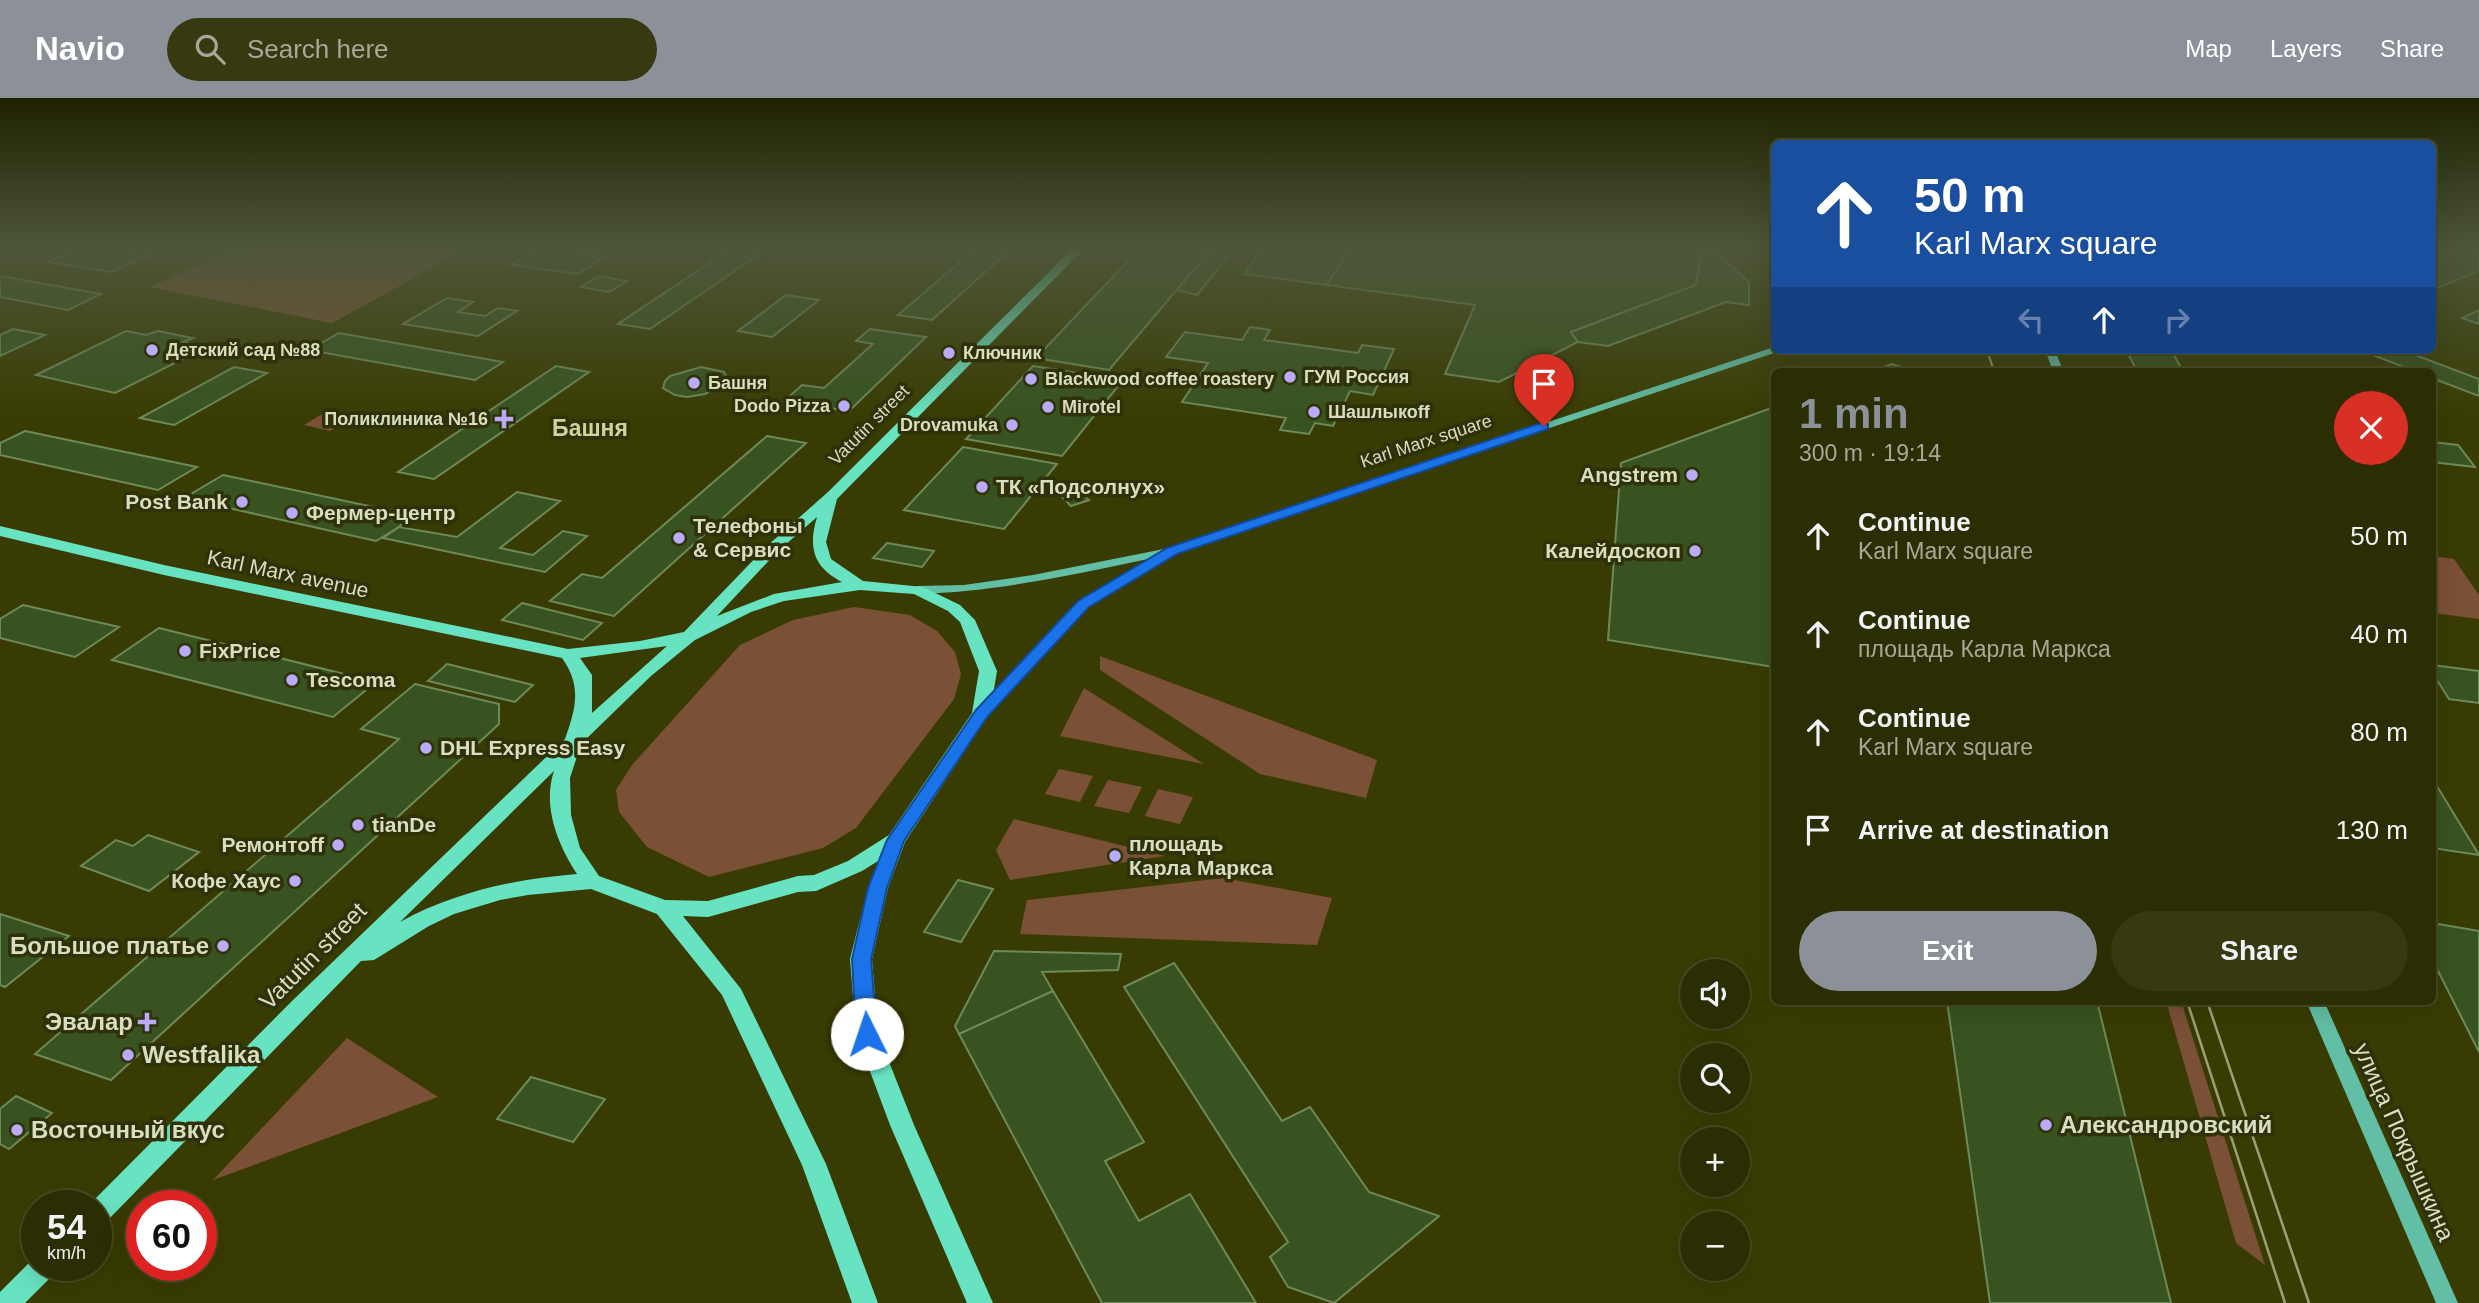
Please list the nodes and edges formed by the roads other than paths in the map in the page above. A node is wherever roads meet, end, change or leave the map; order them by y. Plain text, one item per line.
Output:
1 (1025, 303) edge
2 (1771, 351) edge
3 (833, 495) junction
4 (0, 531) edge
5 (1172, 551) junction
6 (860, 585) junction
7 (916, 590) junction
8 (689, 636) junction
9 (568, 654) junction
10 (981, 713) junction
11 (574, 741) junction
12 (896, 840) junction
13 (592, 881) junction
14 (664, 908) junction
15 (331, 977) junction
16 (2317, 1005) edge
17 (112, 1200) edge
18 (29, 1281) edge
19 (7, 1303) edge
20 (865, 1303) edge
21 (981, 1303) edge
22 (2447, 1303) edge

1 - 3 main road, Vatutin street
2 - 5 main road, Karl Marx square
3 - 6 main road
3 - 8 main road, Vatutin street
4 - 9 main road, Karl Marx avenue
5 - 7 main road
5 - 10 main road
6 - 7 main road
6 - 8 main road
7 - 10 main road
8 - 9 main road
8 - 11 main road
9 - 11 main road
10 - 12 main road
11 - 13 main road
11 - 15 main road, Vatutin street
12 - 14 main road
12 - 21 main road
13 - 14 main road
13 - 15 main road
14 - 20 main road
15 - 17 main road, Vatutin street
16 - 22 main road, улица Покрышкина
18 - 19 main road

